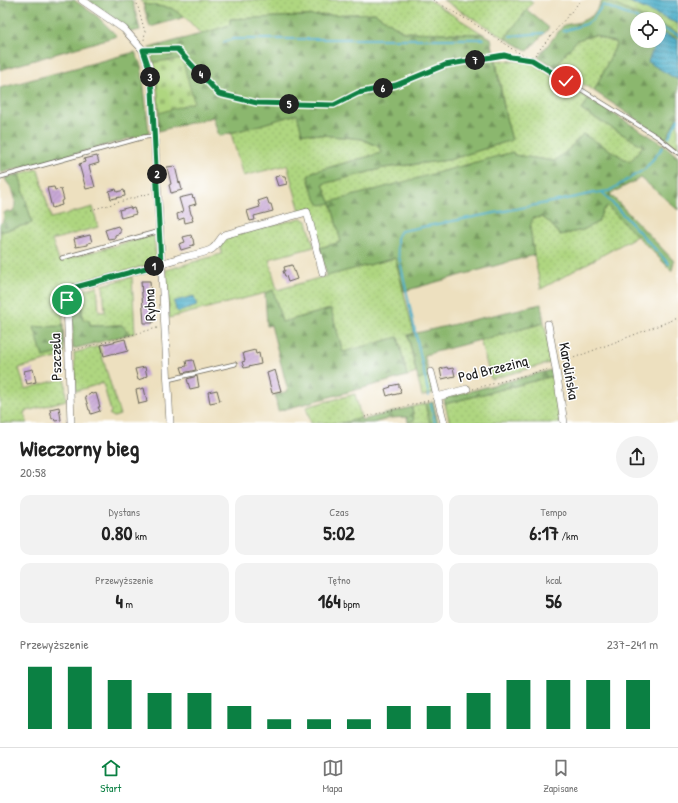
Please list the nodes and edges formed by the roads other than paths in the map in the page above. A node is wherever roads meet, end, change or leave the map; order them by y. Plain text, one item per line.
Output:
1 (82, 0) edge
2 (532, 60) road end
3 (154, 136) junction
4 (678, 153) edge
5 (0, 177) edge
6 (160, 231) junction
7 (62, 258) dead end
8 (161, 264) junction
9 (323, 273) dead end
10 (548, 324) dead end
11 (235, 364) dead end
12 (431, 372) dead end
13 (167, 380) junction
14 (467, 389) road end
15 (438, 397) junction
16 (72, 423) edge
17 (170, 423) edge
18 (444, 423) edge
19 (564, 423) edge

1 - 3 street, Rybna
2 - 4 lane
3 - 5 lane
3 - 6 street, Rybna
6 - 7 lane
6 - 8 street, Rybna
8 - 9 street, Pszczela
8 - 13 street, Rybna
8 - 16 street, Pszczela
10 - 19 street, Karolińska
11 - 13 lane
12 - 15 street
13 - 17 street, Rybna
14 - 15 street, Pod Brzeziną
15 - 18 street

